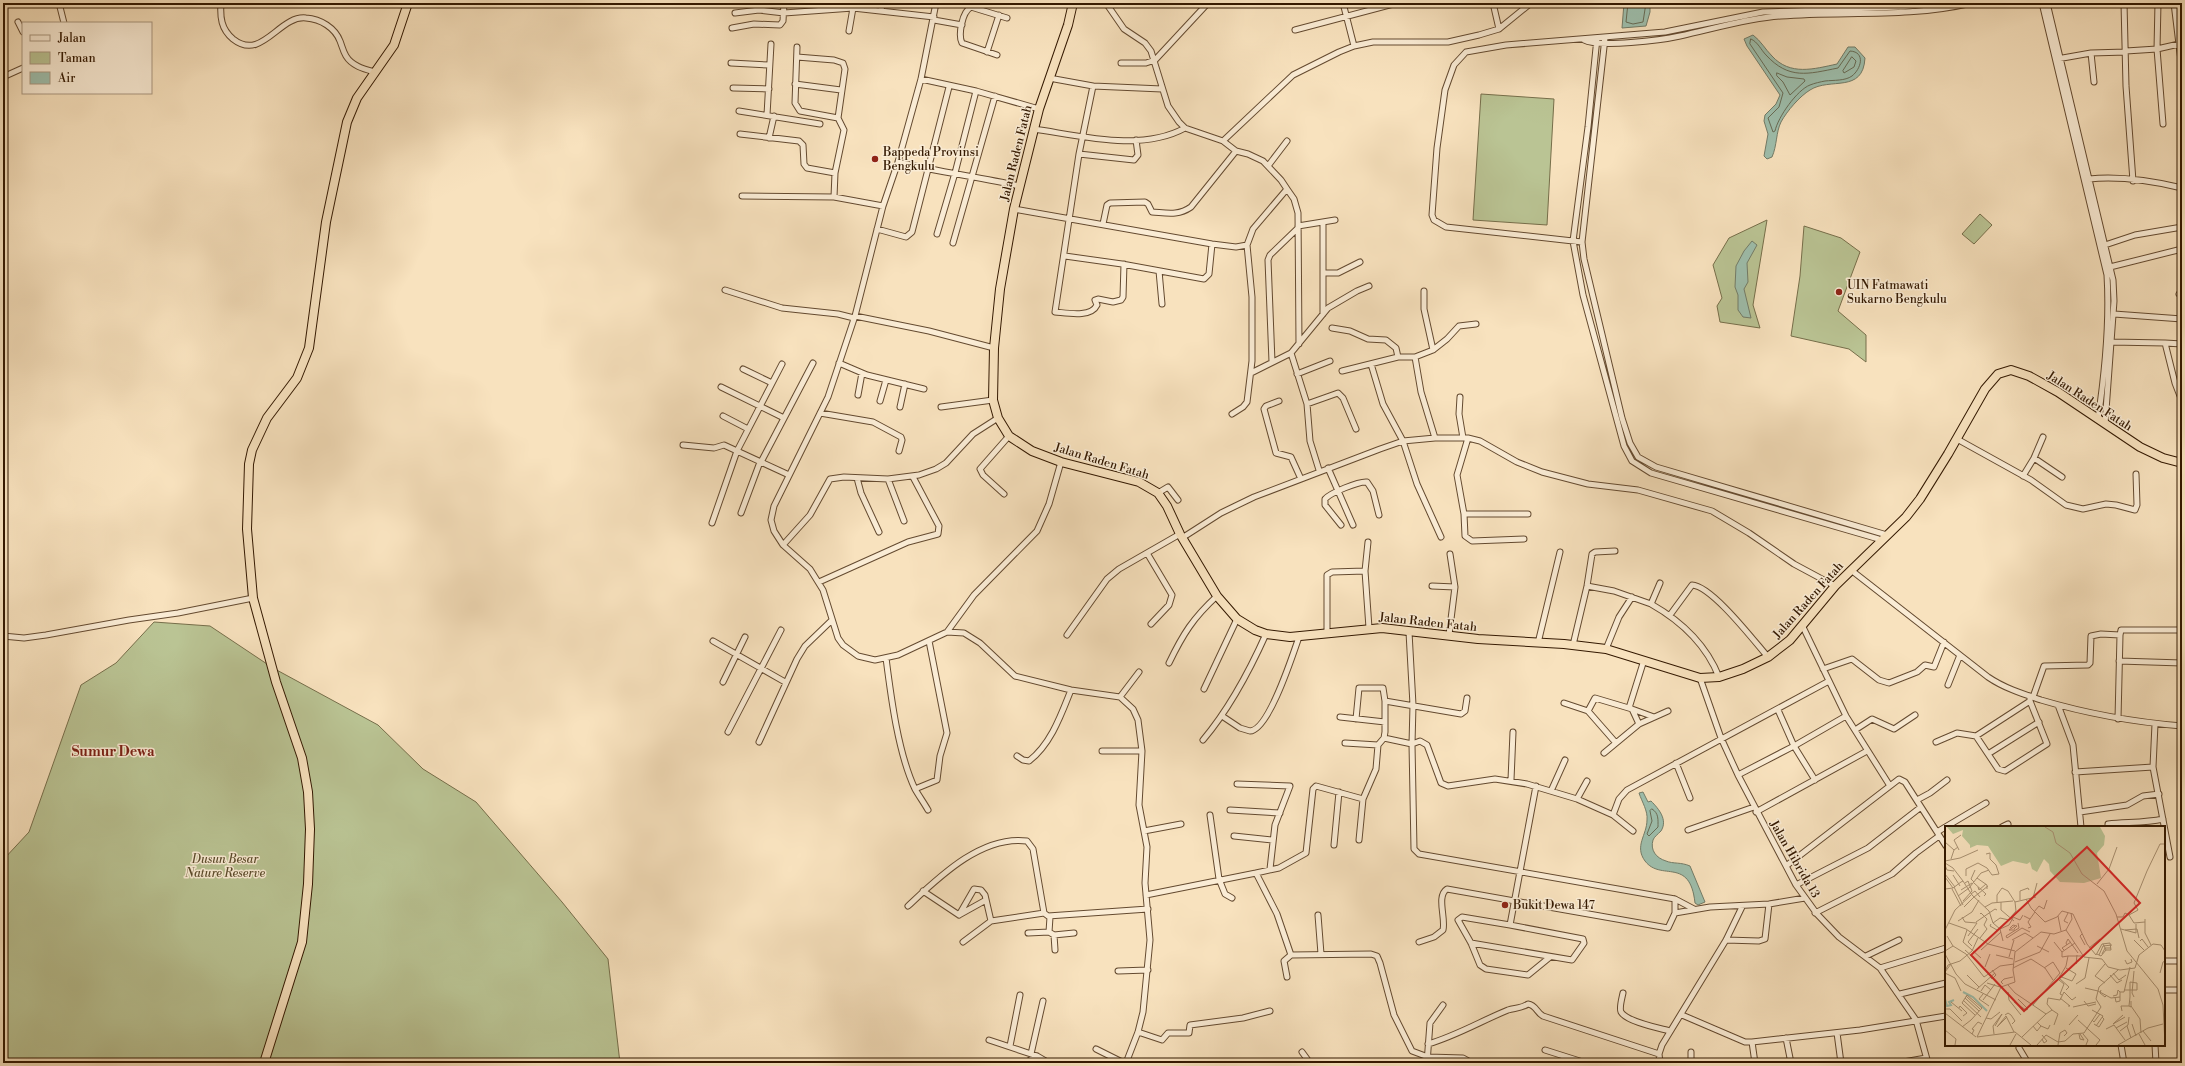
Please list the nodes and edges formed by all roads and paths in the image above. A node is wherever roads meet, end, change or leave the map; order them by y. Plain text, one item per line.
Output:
1 (59, 3) edge
2 (221, 3) edge
3 (408, 3) edge
4 (784, 3) edge
5 (882, 3) edge
6 (936, 3) edge
7 (1073, 3) edge
8 (1106, 3) edge
9 (1208, 3) edge
10 (1343, 3) edge
11 (1397, 3) edge
12 (1493, 3) edge
13 (1531, 3) edge
14 (1941, 3) edge
15 (1972, 3) edge
16 (2042, 3) edge
17 (2047, 3) edge
18 (2124, 3) edge
19 (2158, 3) edge
20 (2174, 3) edge
21 (853, 8) junction
22 (881, 11) junction
23 (735, 13) dead end
24 (784, 13) junction
25 (999, 15) junction
26 (1346, 16) junction
27 (1007, 18) dead end
28 (934, 19) junction
29 (18, 22) dead end
30 (64, 22) edge
31 (962, 25) junction
32 (1694, 26) junction
33 (732, 28) dead end
34 (1499, 29) junction
35 (22, 30) edge
36 (1295, 30) dead end
37 (849, 32) dead end
38 (1696, 33) junction
39 (1605, 40) junction
40 (1596, 41) junction
41 (771, 44) dead end
42 (2179, 44) junction
43 (1354, 46) junction
44 (797, 47) dead end
45 (2157, 48) junction
46 (2126, 51) junction
47 (987, 52) junction
48 (2091, 53) junction
49 (997, 55) dead end
50 (797, 57) junction
51 (2057, 59) junction
52 (1154, 60) junction
53 (731, 63) dead end
54 (1121, 63) dead end
55 (769, 65) junction
56 (22, 68) edge
57 (2182, 69) edge
58 (375, 72) junction
59 (3, 77) edge
60 (1049, 78) junction
61 (921, 79) junction
62 (2094, 82) dead end
63 (795, 84) junction
64 (1093, 86) junction
65 (949, 87) junction
66 (733, 88) dead end
67 (769, 89) junction
68 (1162, 89) junction
69 (841, 90) junction
70 (976, 91) junction
71 (995, 96) junction
72 (2070, 102) junction
73 (2065, 104) junction
74 (1039, 109) junction
75 (738, 111) dead end
76 (767, 115) junction
77 (774, 116) junction
78 (838, 118) junction
79 (820, 124) dead end
80 (2163, 124) dead end
81 (1185, 128) junction
82 (1034, 129) junction
83 (740, 134) dead end
84 (1084, 136) junction
85 (769, 138) junction
86 (1136, 140) junction
87 (1223, 141) junction
88 (1286, 141) dead end
89 (1236, 151) junction
90 (1079, 154) junction
91 (898, 162) junction
92 (1268, 166) junction
93 (927, 169) junction
94 (835, 172) junction
95 (955, 172) junction
96 (973, 176) junction
97 (2089, 179) junction
98 (2133, 181) junction
99 (1019, 186) junction
100 (2182, 188) edge
101 (1287, 190) junction
102 (2089, 194) junction
103 (742, 196) dead end
104 (834, 197) junction
105 (883, 206) junction
106 (1014, 209) junction
107 (1070, 218) junction
108 (1335, 220) dead end
109 (1323, 222) junction
110 (1103, 224) junction
111 (1298, 227) junction
112 (2182, 227) edge
113 (877, 229) junction
114 (937, 234) dead end
115 (1573, 241) junction
116 (1582, 242) junction
117 (953, 243) dead end
118 (1212, 244) junction
119 (1247, 245) junction
120 (2105, 245) junction
121 (2182, 249) edge
122 (1065, 256) junction
123 (1360, 262) dead end
124 (1124, 264) junction
125 (2110, 267) junction
126 (1159, 271) junction
127 (1323, 273) junction
128 (1369, 286) dead end
129 (726, 290) dead end
130 (1424, 291) dead end
131 (1162, 304) dead end
132 (2108, 311) junction
133 (2114, 313) junction
134 (1323, 314) junction
135 (854, 317) junction
136 (2182, 319) edge
137 (1476, 324) dead end
138 (1332, 328) dead end
139 (2112, 342) junction
140 (2165, 343) junction
141 (1298, 344) junction
142 (2182, 344) edge
143 (994, 348) junction
144 (1433, 350) junction
145 (1291, 353) junction
146 (1398, 357) junction
147 (1415, 357) junction
148 (1330, 361) dead end
149 (1272, 362) junction
150 (813, 363) dead end
151 (839, 363) junction
152 (782, 364) dead end
153 (1371, 364) junction
154 (743, 369) dead end
155 (1342, 371) dead end
156 (862, 373) junction
157 (1251, 373) junction
158 (1297, 374) junction
159 (886, 380) junction
160 (772, 383) junction
161 (905, 384) junction
162 (721, 387) dead end
163 (924, 389) dead end
164 (858, 395) dead end
165 (1460, 397) dead end
166 (993, 400) junction
167 (1279, 400) dead end
168 (2182, 401) edge
169 (880, 402) dead end
170 (1307, 404) junction
171 (760, 406) junction
172 (900, 407) dead end
173 (941, 407) dead end
174 (820, 413) junction
175 (1232, 414) dead end
176 (723, 416) dead end
177 (784, 418) junction
178 (998, 418) junction
179 (2098, 419) junction
180 (2105, 424) junction
181 (748, 429) junction
182 (1356, 429) dead end
183 (1009, 436) junction
184 (2043, 437) dead end
185 (1435, 438) junction
186 (1466, 438) junction
187 (1957, 439) junction
188 (1403, 441) junction
189 (683, 445) dead end
190 (737, 451) junction
191 (899, 451) dead end
192 (2034, 458) junction
193 (761, 462) junction
194 (1061, 462) junction
195 (2182, 463) edge
196 (1328, 468) junction
197 (1319, 470) junction
198 (2136, 474) dead end
199 (789, 475) junction
200 (2023, 476) junction
201 (913, 477) junction
202 (2062, 477) dead end
203 (857, 478) junction
204 (1301, 479) junction
205 (888, 480) junction
206 (1339, 491) junction
207 (1158, 493) junction
208 (1004, 494) dead end
209 (1178, 500) dead end
210 (741, 513) dead end
211 (1464, 514) junction
212 (1528, 514) dead end
213 (1379, 515) dead end
214 (904, 520) dead end
215 (712, 523) dead end
216 (1341, 525) dead end
217 (1353, 525) dead end
218 (1855, 525) junction
219 (1853, 531) junction
220 (879, 532) dead end
221 (1181, 536) junction
222 (1441, 537) dead end
223 (1884, 537) junction
224 (1524, 539) dead end
225 (1368, 542) dead end
226 (783, 545) junction
227 (1614, 551) dead end
228 (1560, 552) dead end
229 (1147, 553) junction
230 (1450, 554) dead end
231 (1851, 570) junction
232 (1365, 571) junction
233 (819, 582) junction
234 (1660, 583) dead end
235 (1432, 586) dead end
236 (1587, 586) junction
237 (1836, 586) junction
238 (1454, 587) junction
239 (1217, 596) junction
240 (1632, 597) junction
241 (253, 598) junction
242 (1651, 604) junction
243 (1670, 615) junction
244 (1237, 619) junction
245 (832, 620) junction
246 (1151, 624) dead end
247 (1802, 627) junction
248 (1369, 628) junction
249 (781, 630) dead end
250 (2182, 630) edge
251 (947, 632) junction
252 (1409, 632) junction
253 (1327, 633) junction
254 (1266, 634) junction
255 (1067, 635) dead end
256 (1449, 635) junction
257 (2120, 635) junction
258 (3, 636) edge
259 (745, 637) dead end
260 (1299, 637) junction
261 (713, 641) dead end
262 (929, 641) junction
263 (1944, 642) junction
264 (1538, 643) junction
265 (1573, 646) junction
266 (1606, 649) junction
267 (736, 654) junction
268 (1960, 655) junction
269 (1768, 657) junction
270 (886, 658) junction
271 (1644, 660) junction
272 (2119, 661) junction
273 (1169, 663) dead end
274 (2182, 663) edge
275 (761, 668) junction
276 (1822, 669) junction
277 (1139, 672) dead end
278 (1719, 677) junction
279 (1700, 678) junction
280 (1829, 681) junction
281 (723, 682) dead end
282 (785, 682) junction
283 (1948, 685) dead end
284 (1204, 689) dead end
285 (1071, 690) junction
286 (1120, 697) junction
287 (1467, 698) dead end
288 (2031, 698) junction
289 (1385, 701) junction
290 (1564, 703) dead end
291 (1413, 705) junction
292 (2058, 705) junction
293 (1630, 708) junction
294 (1778, 710) junction
295 (1588, 711) junction
296 (1668, 711) dead end
297 (1915, 715) dead end
298 (1222, 716) junction
299 (1846, 716) junction
300 (1340, 717) dead end
301 (1654, 717) junction
302 (2118, 719) junction
303 (1356, 720) junction
304 (1385, 722) junction
305 (2039, 722) junction
306 (1639, 724) junction
307 (2155, 724) junction
308 (2182, 726) edge
309 (1855, 730) junction
310 (728, 732) dead end
311 (1513, 732) dead end
312 (1976, 736) junction
313 (1384, 738) junction
314 (1721, 738) junction
315 (1203, 740) dead end
316 (759, 742) dead end
317 (1936, 742) dead end
318 (1345, 743) dead end
319 (1616, 743) junction
320 (1412, 744) junction
321 (1378, 745) junction
322 (1794, 746) junction
323 (1102, 751) dead end
324 (1142, 751) junction
325 (1867, 751) junction
326 (1604, 753) dead end
327 (1988, 754) junction
328 (1017, 756) dead end
329 (1565, 760) dead end
330 (1676, 763) junction
331 (2153, 767) junction
332 (2076, 772) junction
333 (1738, 775) junction
334 (1511, 780) junction
335 (1815, 780) junction
336 (1947, 780) dead end
337 (1587, 781) dead end
338 (1237, 784) dead end
339 (1536, 786) junction
340 (1890, 786) junction
341 (915, 789) junction
342 (1551, 791) junction
343 (1339, 792) junction
344 (2158, 794) junction
345 (1690, 798) dead end
346 (1364, 799) junction
347 (1577, 799) junction
348 (1917, 800) junction
349 (1986, 803) dead end
350 (1921, 807) junction
351 (928, 810) dead end
352 (1230, 810) dead end
353 (1755, 810) junction
354 (2080, 812) junction
355 (1280, 813) junction
356 (1210, 815) dead end
357 (1613, 815) junction
358 (2162, 819) junction
359 (1181, 824) dead end
360 (2008, 824) dead end
361 (2145, 824) edge
362 (1950, 826) edge
363 (2004, 826) edge
364 (2081, 826) edge
365 (2108, 826) edge
366 (2163, 826) edge
367 (1945, 829) edge
368 (1688, 830) dead end
369 (1144, 831) junction
370 (1633, 831) dead end
371 (1938, 834) junction
372 (1234, 836) dead end
373 (1273, 840) junction
374 (1359, 840) dead end
375 (1945, 844) edge
376 (1334, 845) dead end
377 (2166, 846) edge
378 (2170, 857) dead end
379 (1786, 866) junction
380 (1270, 869) junction
381 (1520, 871) junction
382 (1256, 873) junction
383 (1219, 879) junction
384 (1796, 885) junction
385 (923, 891) junction
386 (1146, 895) junction
387 (1232, 898) dead end
388 (1805, 898) junction
389 (1675, 899) junction
390 (986, 900) junction
391 (1514, 900) junction
392 (1769, 904) junction
393 (908, 906) dead end
394 (1742, 906) junction
395 (1148, 909) junction
396 (1694, 909) junction
397 (1815, 912) junction
398 (1044, 913) junction
399 (1675, 913) junction
400 (1318, 915) dead end
401 (959, 916) junction
402 (1050, 917) junction
403 (991, 921) junction
404 (1510, 925) junction
405 (1049, 932) junction
406 (1028, 933) dead end
407 (1074, 933) dead end
408 (1054, 935) junction
409 (1726, 940) junction
410 (1899, 940) dead end
411 (963, 942) dead end
412 (1419, 942) dead end
413 (1471, 943) junction
414 (1945, 948) edge
415 (1055, 950) dead end
416 (1321, 954) junction
417 (1291, 955) junction
418 (1866, 956) junction
419 (1550, 958) junction
420 (2165, 961) edge
421 (2182, 961) edge
422 (1880, 968) junction
423 (1148, 970) junction
424 (1118, 971) dead end
425 (1287, 977) dead end
426 (1945, 983) edge
427 (2165, 990) edge
428 (2182, 990) edge
429 (1623, 993) dead end
430 (1900, 994) junction
431 (1020, 995) dead end
432 (1043, 1001) dead end
433 (1443, 1005) dead end
434 (1270, 1011) dead end
435 (1682, 1015) junction
436 (1945, 1016) edge
437 (1916, 1020) junction
438 (1670, 1031) junction
439 (1138, 1032) junction
440 (1837, 1033) junction
441 (1786, 1038) junction
442 (988, 1040) dead end
443 (1752, 1042) junction
444 (1428, 1044) junction
445 (1010, 1046) junction
446 (2121, 1046) edge
447 (2155, 1046) edge
448 (2019, 1048) dead end
449 (1096, 1049) dead end
450 (1545, 1050) dead end
451 (1302, 1052) dead end
452 (1691, 1052) dead end
453 (1031, 1054) junction
454 (1659, 1054) junction
455 (1037, 1056) junction
456 (1428, 1057) junction
457 (1927, 1061) edge
458 (2122, 1062) edge
459 (264, 1063) edge
460 (1025, 1063) edge
461 (1049, 1063) edge
462 (1125, 1063) edge
463 (1310, 1063) edge
464 (1427, 1063) edge
465 (1472, 1063) edge
466 (1586, 1063) edge
467 (1660, 1063) edge
468 (1691, 1063) edge
469 (1756, 1063) edge
470 (1790, 1063) edge
471 (1841, 1063) edge
472 (1898, 1063) edge
473 (2028, 1063) edge
474 (2156, 1063) edge

1 - 30 street
2 - 58 street
3 - 58 highway
4 - 24 street
5 - 22 street
6 - 28 street
7 - 60 highway, Jalan Raden Fatah
8 - 52 street
9 - 52 street
10 - 26 street
11 - 26 street
12 - 34 street
13 - 34 street
14 - 32 street
15 - 38 street
16 - 51 street
17 - 51 street
18 - 46 street
19 - 45 street
20 - 42 street
21 - 22 street
21 - 24 street
21 - 37 street
22 - 28 street
23 - 24 street
24 - 33 street
25 - 27 street
25 - 31 street
25 - 47 street
26 - 36 street
26 - 43 street
28 - 31 street
28 - 61 street
29 - 35 street
31 - 47 street
32 - 38 street
32 - 39 street
34 - 43 street
38 - 39 street
39 - 40 street
39 - 116 street
40 - 115 street
40 - 115 street
41 - 55 street
42 - 45 street
42 - 57 street
43 - 87 street
44 - 50 street
45 - 46 street
45 - 80 street
46 - 48 street
46 - 98 street
47 - 49 street
48 - 51 street
48 - 62 street
50 - 63 street
50 - 69 street
51 - 72 street
51 - 73 street
52 - 54 street
52 - 68 street
53 - 55 street
55 - 67 street
56 - 59 street
58 - 241 highway
60 - 64 street
60 - 74 highway, Jalan Raden Fatah
61 - 65 street
61 - 91 street
63 - 69 street
63 - 78 street
64 - 68 street
64 - 84 street
65 - 70 street
65 - 93 street
66 - 67 street
67 - 76 street
68 - 81 street
69 - 78 street
70 - 71 street
70 - 95 street
71 - 74 street
71 - 96 street
72 - 73 street
72 - 97 street
73 - 102 street
74 - 82 highway, Jalan Raden Fatah
75 - 76 street
76 - 77 street
77 - 79 street
77 - 85 street
78 - 94 street
81 - 86 street
81 - 87 street
82 - 84 street
82 - 99 highway, Jalan Raden Fatah
83 - 85 street
84 - 86 street
84 - 90 street
85 - 94 street
86 - 90 street
87 - 89 street
88 - 92 street
89 - 92 street
89 - 110 street
90 - 107 street
91 - 93 street
91 - 105 street
92 - 101 street
93 - 95 street
93 - 113 street
94 - 104 street
95 - 96 street
95 - 114 street
96 - 99 street
96 - 117 street
97 - 98 street
97 - 102 street
98 - 100 street
99 - 106 highway, Jalan Raden Fatah
101 - 111 street
101 - 119 street
102 - 120 street
102 - 132 street
103 - 104 street
104 - 105 street
105 - 113 street
106 - 107 street
106 - 143 highway, Jalan Raden Fatah
107 - 110 street
107 - 122 street
108 - 109 street
109 - 111 street
109 - 127 street
110 - 118 street
111 - 141 street
111 - 149 street
112 - 120 street
113 - 135 street
115 - 116 street
115 - 219 street
116 - 218 street
118 - 119 street
118 - 126 street
119 - 157 street
120 - 125 street
121 - 125 street
122 - 124 street
122 - 124 street
123 - 127 street
124 - 126 street
125 - 133 street
126 - 131 street
127 - 134 street
128 - 134 street
129 - 135 street
130 - 144 street
132 - 133 street
132 - 179 street
133 - 136 street
133 - 139 street
134 - 141 street
135 - 143 street
135 - 151 street
137 - 144 street
138 - 146 street
139 - 140 street
139 - 180 street
140 - 142 street
140 - 168 street
141 - 145 street
143 - 166 highway, Jalan Raden Fatah
144 - 147 street
145 - 149 street
145 - 158 street
146 - 147 street
146 - 153 street
147 - 185 street
148 - 158 street
149 - 157 street
150 - 177 street
151 - 156 street
151 - 174 street
152 - 160 street
153 - 155 street
153 - 188 street
154 - 160 street
156 - 159 street
156 - 164 street
157 - 175 street
158 - 170 street
159 - 161 street
159 - 169 street
160 - 171 street
161 - 163 street
161 - 172 street
162 - 171 street
165 - 186 street
166 - 173 street
166 - 178 highway, Jalan Raden Fatah
167 - 204 street
170 - 182 street
170 - 197 street
171 - 177 street
171 - 181 street
174 - 191 street
174 - 199 street
176 - 181 street
177 - 193 street
178 - 183 highway, Jalan Raden Fatah
178 - 201 street
179 - 180 highway, Jalan Raden Fatah
179 - 187 highway, Jalan Raden Fatah
180 - 195 highway, Jalan Raden Fatah
181 - 190 street
183 - 194 highway, Jalan Raden Fatah
183 - 208 street
184 - 192 street
185 - 186 street
185 - 188 street
186 - 211 street
186 - 237 street
187 - 200 street
187 - 223 highway, Jalan Raden Fatah
188 - 196 street
188 - 222 street
189 - 190 street
190 - 193 street
190 - 215 street
192 - 200 street
192 - 202 street
193 - 199 street
193 - 210 street
194 - 207 highway, Jalan Raden Fatah
194 - 251 street
196 - 197 street
196 - 206 street
197 - 204 street
198 - 200 street
199 - 226 street
201 - 205 street
201 - 233 street
203 - 205 street
203 - 220 street
203 - 226 street
204 - 221 street
205 - 214 street
206 - 213 street
206 - 216 street
206 - 217 street
207 - 209 street
207 - 221 highway, Jalan Raden Fatah
211 - 212 street
211 - 224 street
218 - 219 street
218 - 223 street
219 - 223 street
221 - 229 street
221 - 239 highway, Jalan Raden Fatah
223 - 231 highway, Jalan Raden Fatah
225 - 232 street
226 - 233 street
227 - 236 street
228 - 264 street
229 - 246 street
229 - 255 street
230 - 238 street
231 - 237 highway, Jalan Raden Fatah
231 - 263 street
232 - 248 street
232 - 253 street
233 - 245 street
234 - 242 street
235 - 238 street
236 - 240 street
236 - 265 street
237 - 247 highway, Jalan Raden Fatah
238 - 256 street
239 - 244 highway, Jalan Raden Fatah
239 - 273 street
240 - 242 street
240 - 266 street
241 - 258 street
241 - 459 highway
242 - 243 street
243 - 269 street
243 - 278 street
244 - 254 highway, Jalan Raden Fatah
244 - 284 street
245 - 270 street
245 - 282 street
247 - 269 highway, Jalan Raden Fatah
247 - 276 street
248 - 252 highway, Jalan Raden Fatah
248 - 253 highway, Jalan Raden Fatah
249 - 275 street
250 - 257 street
251 - 262 street
251 - 285 street
252 - 256 highway, Jalan Raden Fatah
252 - 291 street
253 - 260 highway, Jalan Raden Fatah
254 - 260 highway, Jalan Raden Fatah
254 - 298 street
256 - 264 highway, Jalan Raden Fatah
257 - 272 street
257 - 288 street
259 - 267 street
260 - 298 street
261 - 267 street
262 - 270 street
262 - 341 street
263 - 268 street
263 - 276 street
264 - 265 highway, Jalan Raden Fatah
265 - 266 highway, Jalan Raden Fatah
266 - 271 highway, Jalan Raden Fatah
267 - 275 street
267 - 281 street
268 - 283 street
268 - 288 street
269 - 278 highway, Jalan Raden Fatah
270 - 341 street
271 - 279 highway, Jalan Raden Fatah
271 - 293 street
272 - 274 street
272 - 302 street
275 - 282 street
275 - 310 street
276 - 280 street
277 - 286 street
278 - 279 highway, Jalan Raden Fatah
279 - 314 street, Jalan Hibrida 13
280 - 294 street
280 - 299 street
282 - 316 street
285 - 286 street
285 - 328 street
286 - 324 street
287 - 291 street
288 - 292 street
288 - 305 street
288 - 312 street
289 - 291 street
289 - 303 street
289 - 304 street
290 - 295 street
291 - 320 street
292 - 302 street
292 - 332 street
293 - 295 street
293 - 301 street
293 - 306 street
294 - 314 street
294 - 322 street
295 - 319 street
296 - 301 street
297 - 309 street
298 - 315 street
299 - 309 street
299 - 322 street
300 - 303 street
301 - 306 street
302 - 307 street
303 - 304 street
304 - 313 street
305 - 327 street
305 - 327 street
306 - 319 street
307 - 308 street
307 - 331 street
309 - 325 street
311 - 334 street
312 - 317 street
312 - 327 street
313 - 320 street
313 - 321 street
314 - 330 street
314 - 333 street, Jalan Hibrida 13
318 - 321 street
319 - 326 street
320 - 334 street
320 - 381 street
321 - 346 street
322 - 333 street
322 - 335 street
323 - 324 street
324 - 369 street
325 - 335 street
325 - 340 street
329 - 342 street
330 - 345 street
330 - 357 street
331 - 332 street
331 - 344 street
332 - 354 street
333 - 353 street, Jalan Hibrida 13
334 - 339 street
335 - 353 street
336 - 348 street
337 - 347 street
338 - 355 street
339 - 342 street
339 - 381 street
340 - 348 street
340 - 379 street
341 - 351 street
342 - 347 street
343 - 346 street
343 - 376 street
343 - 380 street
344 - 354 street
344 - 358 street
346 - 374 street
347 - 357 street
348 - 350 street
349 - 362 street
350 - 371 street
350 - 384 street
352 - 355 street
353 - 368 street
353 - 379 street, Jalan Hibrida 13
354 - 364 street
355 - 373 street
356 - 383 street
357 - 370 street
358 - 361 street
358 - 366 street
359 - 369 street
360 - 363 street
361 - 365 street
367 - 371 street
369 - 386 street
371 - 375 street
371 - 397 street
372 - 373 street
373 - 380 street
377 - 378 street
379 - 384 street, Jalan Hibrida 13
380 - 382 street
381 - 389 street
381 - 391 street
382 - 383 street
382 - 417 street
383 - 386 street
383 - 387 street
384 - 388 street, Jalan Hibrida 13
385 - 393 street
385 - 398 street
385 - 401 street
386 - 395 street
388 - 392 street
388 - 397 street, Jalan Hibrida 13
389 - 396 street
389 - 399 street
390 - 401 street
390 - 401 street
390 - 403 street
391 - 399 street
391 - 404 street
391 - 412 street
392 - 394 street
392 - 409 street
394 - 396 street
394 - 409 street
395 - 402 street
395 - 423 street
396 - 399 street
397 - 418 street, Jalan Hibrida 13
398 - 402 street
398 - 403 street
400 - 416 street
402 - 405 street
403 - 411 street
404 - 413 street
404 - 419 street
405 - 406 street
405 - 408 street
407 - 408 street
408 - 415 street
409 - 435 street
410 - 418 street
413 - 419 street
413 - 419 street
414 - 422 street
416 - 417 street
416 - 456 street
417 - 425 street
418 - 422 street, Jalan Hibrida 13
420 - 421 street
422 - 430 street, Jalan Hibrida 13
423 - 424 street
423 - 439 street
426 - 430 street
427 - 428 street
429 - 438 street
430 - 437 street, Jalan Hibrida 13
431 - 445 street
432 - 453 street
433 - 444 street
434 - 439 street
435 - 438 street
435 - 443 street
436 - 437 street
437 - 440 street
437 - 457 street, Jalan Hibrida 13
438 - 454 street
439 - 462 street
440 - 441 street
440 - 471 street
441 - 443 street
441 - 470 street
442 - 445 street
443 - 469 street
444 - 454 street
444 - 456 street
445 - 453 street
446 - 458 street
447 - 474 street
448 - 473 street
449 - 462 street
450 - 466 street
451 - 463 street
452 - 468 street
453 - 455 street
454 - 467 street
455 - 460 street
455 - 461 street
456 - 464 street
456 - 465 street
457 - 472 street

